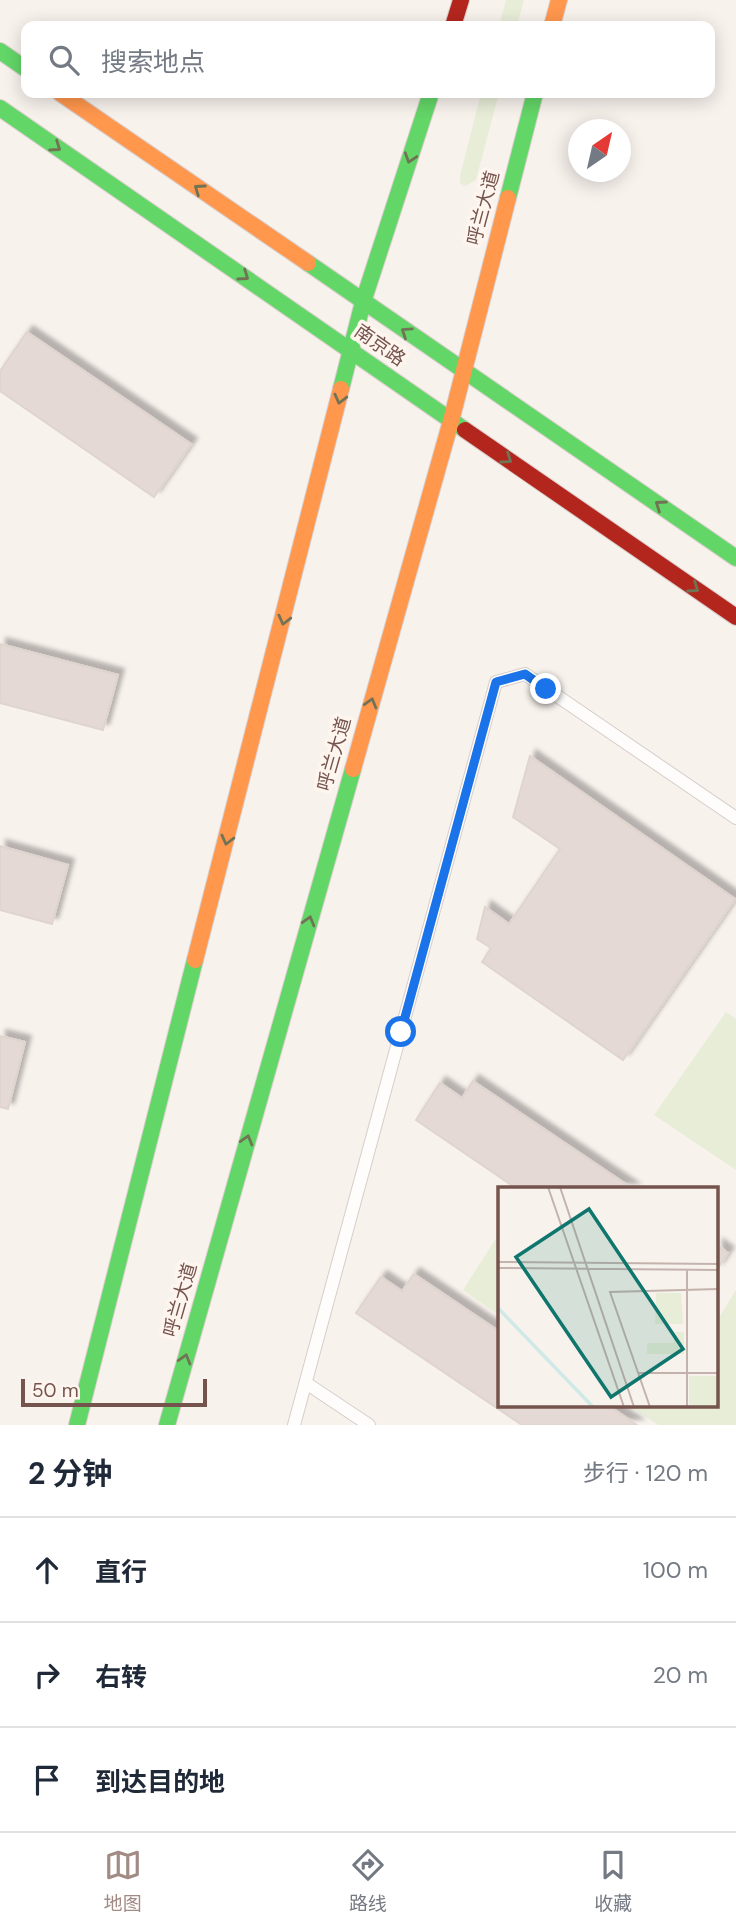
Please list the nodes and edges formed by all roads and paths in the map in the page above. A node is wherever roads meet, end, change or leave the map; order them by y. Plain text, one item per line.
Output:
1 (461, 0) edge
2 (559, 0) edge
3 (455, 21) edge
4 (553, 21) edge
5 (0, 51) edge
6 (21, 66) edge
7 (67, 98) edge
8 (429, 98) edge
9 (534, 98) edge
10 (0, 108) edge
11 (363, 302) junction
12 (352, 351) junction
13 (463, 370) junction
14 (451, 421) junction
15 (736, 558) edge
16 (736, 617) edge
17 (736, 818) edge
18 (306, 1382) junction
19 (77, 1425) edge
20 (167, 1425) edge
21 (294, 1425) edge
22 (369, 1425) edge

1 - 3 main road
2 - 4 main road
5 - 6 main road
11 -> 7 main road, 南京路
8 -> 11 main road
9 - 13 main road, 呼兰大道
10 -> 12 main road, 南京路
11 - 12 main road
13 -> 11 main road, 南京路
12 - 14 main road, 南京路
12 -> 19 main road
13 - 14 main road, 呼兰大道
15 -> 13 main road, 南京路
14 -> 16 main road, 南京路
20 -> 14 main road, 呼兰大道
17 - 18 lane
18 - 21 lane
18 - 22 lane

